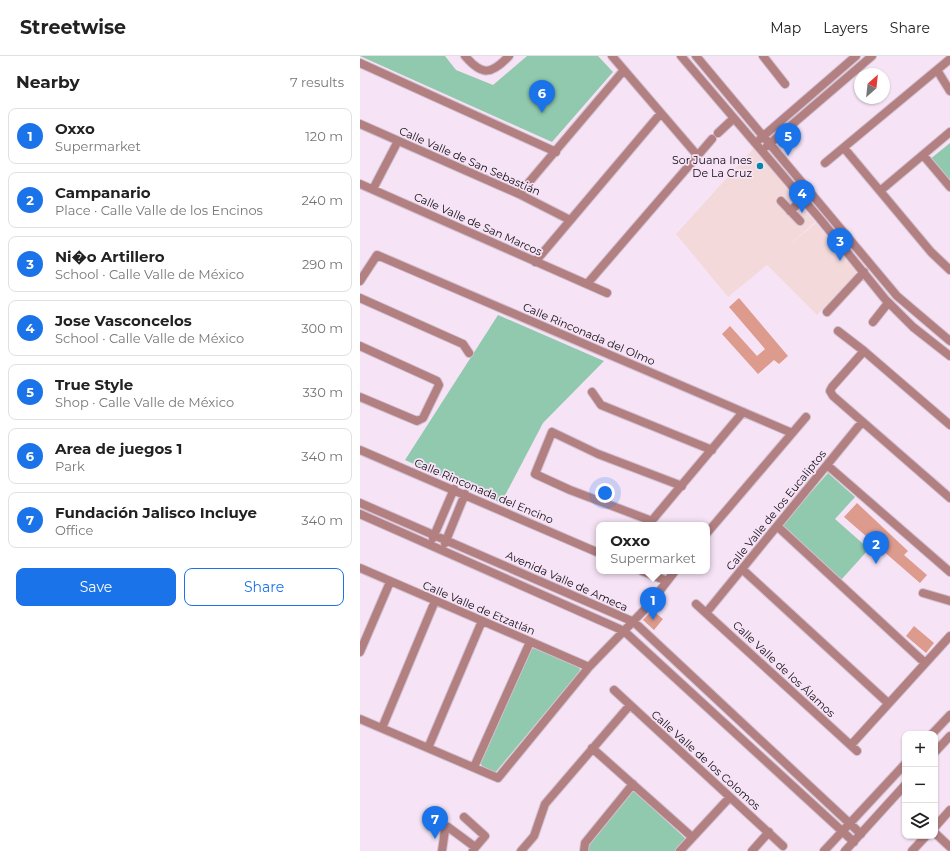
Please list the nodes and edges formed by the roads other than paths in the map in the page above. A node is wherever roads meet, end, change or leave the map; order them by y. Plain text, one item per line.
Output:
1 (465, 56) edge
2 (509, 56) edge
3 (612, 56) edge
4 (681, 56) edge
5 (696, 56) edge
6 (856, 56) edge
7 (872, 56) edge
8 (767, 57) edge
9 (950, 59) edge
10 (360, 63) edge
11 (624, 70) junction
12 (937, 70) junction
13 (785, 84) dead end
14 (950, 92) edge
15 (661, 113) junction
16 (733, 119) junction
17 (360, 124) edge
18 (950, 132) edge
19 (764, 136) junction
20 (398, 141) junction
21 (755, 144) junction
22 (770, 144) junction
23 (844, 148) junction
24 (761, 150) junction
25 (556, 152) junction
26 (697, 155) junction
27 (923, 156) junction
28 (825, 163) dead end
29 (360, 184) edge
30 (950, 187) edge
31 (373, 189) junction
32 (880, 191) junction
33 (519, 194) junction
34 (803, 199) junction
35 (781, 200) dead end
36 (790, 211) junction
37 (570, 220) junction
38 (800, 221) dead end
39 (535, 262) junction
40 (950, 270) edge
41 (864, 272) junction
42 (360, 281) edge
43 (587, 284) junction
44 (607, 293) dead end
45 (360, 298) edge
46 (888, 303) junction
47 (827, 312) dead end
48 (873, 322) dead end
49 (838, 331) dead end
50 (950, 341) edge
51 (360, 346) edge
52 (864, 351) junction
53 (469, 353) dead end
54 (950, 356) edge
55 (592, 392) dead end
56 (360, 397) edge
57 (743, 412) junction
58 (806, 417) dead end
59 (862, 422) junction
60 (950, 425) edge
61 (792, 433) junction
62 (360, 450) edge
63 (712, 450) junction
64 (827, 465) junction
65 (682, 486) junction
66 (454, 489) junction
67 (465, 494) junction
68 (950, 498) edge
69 (360, 503) edge
70 (360, 514) edge
71 (648, 522) edge
72 (651, 522) edge
73 (777, 526) junction
74 (710, 529) edge
75 (434, 535) junction
76 (446, 540) junction
77 (430, 544) junction
78 (442, 550) junction
79 (596, 552) edge
80 (360, 568) edge
81 (742, 569) junction
82 (950, 572) edge
83 (650, 574) edge
84 (673, 574) edge
85 (667, 581) junction
86 (390, 582) junction
87 (923, 593) dead end
88 (435, 601) junction
89 (950, 601) edge
90 (696, 604) dead end
91 (706, 613) junction
92 (482, 621) junction
93 (634, 622) junction
94 (624, 631) junction
95 (950, 636) edge
96 (530, 642) junction
97 (360, 652) edge
98 (925, 663) junction
99 (590, 667) junction
100 (614, 690) dead end
101 (888, 703) junction
102 (630, 706) junction
103 (950, 715) edge
104 (360, 720) edge
105 (382, 728) junction
106 (935, 731) edge
107 (950, 736) edge
108 (428, 748) junction
109 (592, 748) junction
110 (938, 749) edge
111 (474, 767) junction
112 (902, 767) edge
113 (633, 784) junction
114 (902, 788) edge
115 (730, 797) junction
116 (950, 810) edge
117 (464, 817) dead end
118 (850, 824) junction
119 (938, 824) edge
120 (769, 832) junction
121 (842, 832) junction
122 (861, 834) junction
123 (938, 836) edge
124 (692, 837) junction
125 (923, 839) edge
126 (854, 842) junction
127 (784, 846) dead end
128 (950, 847) edge
129 (474, 849) edge
130 (442, 851) edge
131 (522, 851) edge
132 (584, 851) edge
133 (680, 851) edge
134 (752, 851) edge
135 (824, 851) edge
136 (845, 851) edge
137 (912, 851) edge

1 - 2 street
3 - 11 street
4 - 16 street
5 - 19 street
6 - 19 street
7 - 22 street
8 - 13 street
9 - 12 street
10 - 25 street
11 - 15 street
11 - 25 street
12 - 14 street
12 - 23 street
15 - 26 street
15 - 37 street
16 - 21 street
16 - 26 street
17 - 20 street, Calle Valle de San Sebastián
18 - 27 street
19 - 21 street
19 - 22 street
20 - 31 street
20 - 33 street, Calle Valle de San Sebastián
21 - 24 street
22 - 24 street
22 - 50 street
23 - 28 street
23 - 32 street
24 - 34 street
25 - 33 street
26 - 43 street
27 - 30 street
27 - 32 street
29 - 31 street, Calle Valle de San Marcos
31 - 39 street, Calle Valle de San Marcos
32 - 40 street
33 - 37 street, Calle Valle de San Sebastián
34 - 36 street
34 - 41 street
35 - 36 street
36 - 38 street
37 - 39 street
39 - 43 street, Calle Valle de San Marcos
41 - 46 street
41 - 47 street
42 - 57 street, Calle Rinconada del Olmo
43 - 44 street, Calle Valle de San Marcos
45 - 53 street
46 - 48 street
46 - 54 street
49 - 52 street
51 - 56 street
52 - 59 street
52 - 60 street
55 - 63 street
57 - 61 street, Calle Rinconada del Olmo
57 - 63 street
58 - 61 street
59 - 64 street, Calle Valle de los Eucaliptos
59 - 68 street
61 - 74 street
62 - 66 street, Calle Rinconada del Encino
63 - 65 street
64 - 73 street, Calle Valle de los Eucaliptos
64 - 82 street
65 - 71 street
65 - 72 street
66 - 67 street, Calle Rinconada del Encino
66 - 75 street
67 - 76 street
67 - 79 street, Calle Rinconada del Encino
69 - 75 street, Avenida Valle de Ameca
70 - 77 street, Avenida Valle de Ameca
73 - 81 street, Calle Valle de los Eucaliptos
73 - 98 street
75 - 76 street, Avenida Valle de Ameca
75 - 77 street
76 - 78 street
76 - 93 street, Avenida Valle de Ameca
77 - 78 street, Avenida Valle de Ameca
78 - 94 street, Avenida Valle de Ameca
80 - 86 street, Calle Valle de Etzatlán
81 - 91 street, Calle Valle de los Eucaliptos
81 - 101 street
83 - 85 street
84 - 85 street
85 - 93 street
86 - 88 street, Calle Valle de Etzatlán
86 - 97 street
87 - 89 street
88 - 92 street, Calle Valle de Etzatlán
88 - 105 street
90 - 91 street, Calle Valle de los Álamos
91 - 101 street, Calle Valle de los Álamos
92 - 96 street, Calle Valle de Etzatlán
92 - 108 street
93 - 94 street
93 - 118 street, Avenida Valle de Ameca
94 - 99 street
94 - 121 street, Avenida Valle de Ameca
95 - 98 street
96 - 99 street, Calle Valle de Etzatlán
96 - 111 street
98 - 101 street
99 - 111 street
100 - 102 street, Calle Valle de los Colomos
102 - 109 street
102 - 115 street, Calle Valle de los Colomos
103 - 106 street
104 - 105 street
105 - 108 street
107 - 110 street
108 - 111 street
109 - 113 street
109 - 131 street
112 - 118 street
113 - 124 street
113 - 132 street
114 - 122 street
115 - 120 street, Calle Valle de los Colomos
115 - 124 street
116 - 119 street
117 - 129 street
118 - 121 street
118 - 122 street, Avenida Valle de Ameca
120 - 127 street, Calle Valle de los Colomos
120 - 134 street
121 - 126 street, Avenida Valle de Ameca
121 - 135 street
122 - 126 street
123 - 128 street
124 - 133 street
125 - 137 street
126 - 136 street
129 - 130 street

